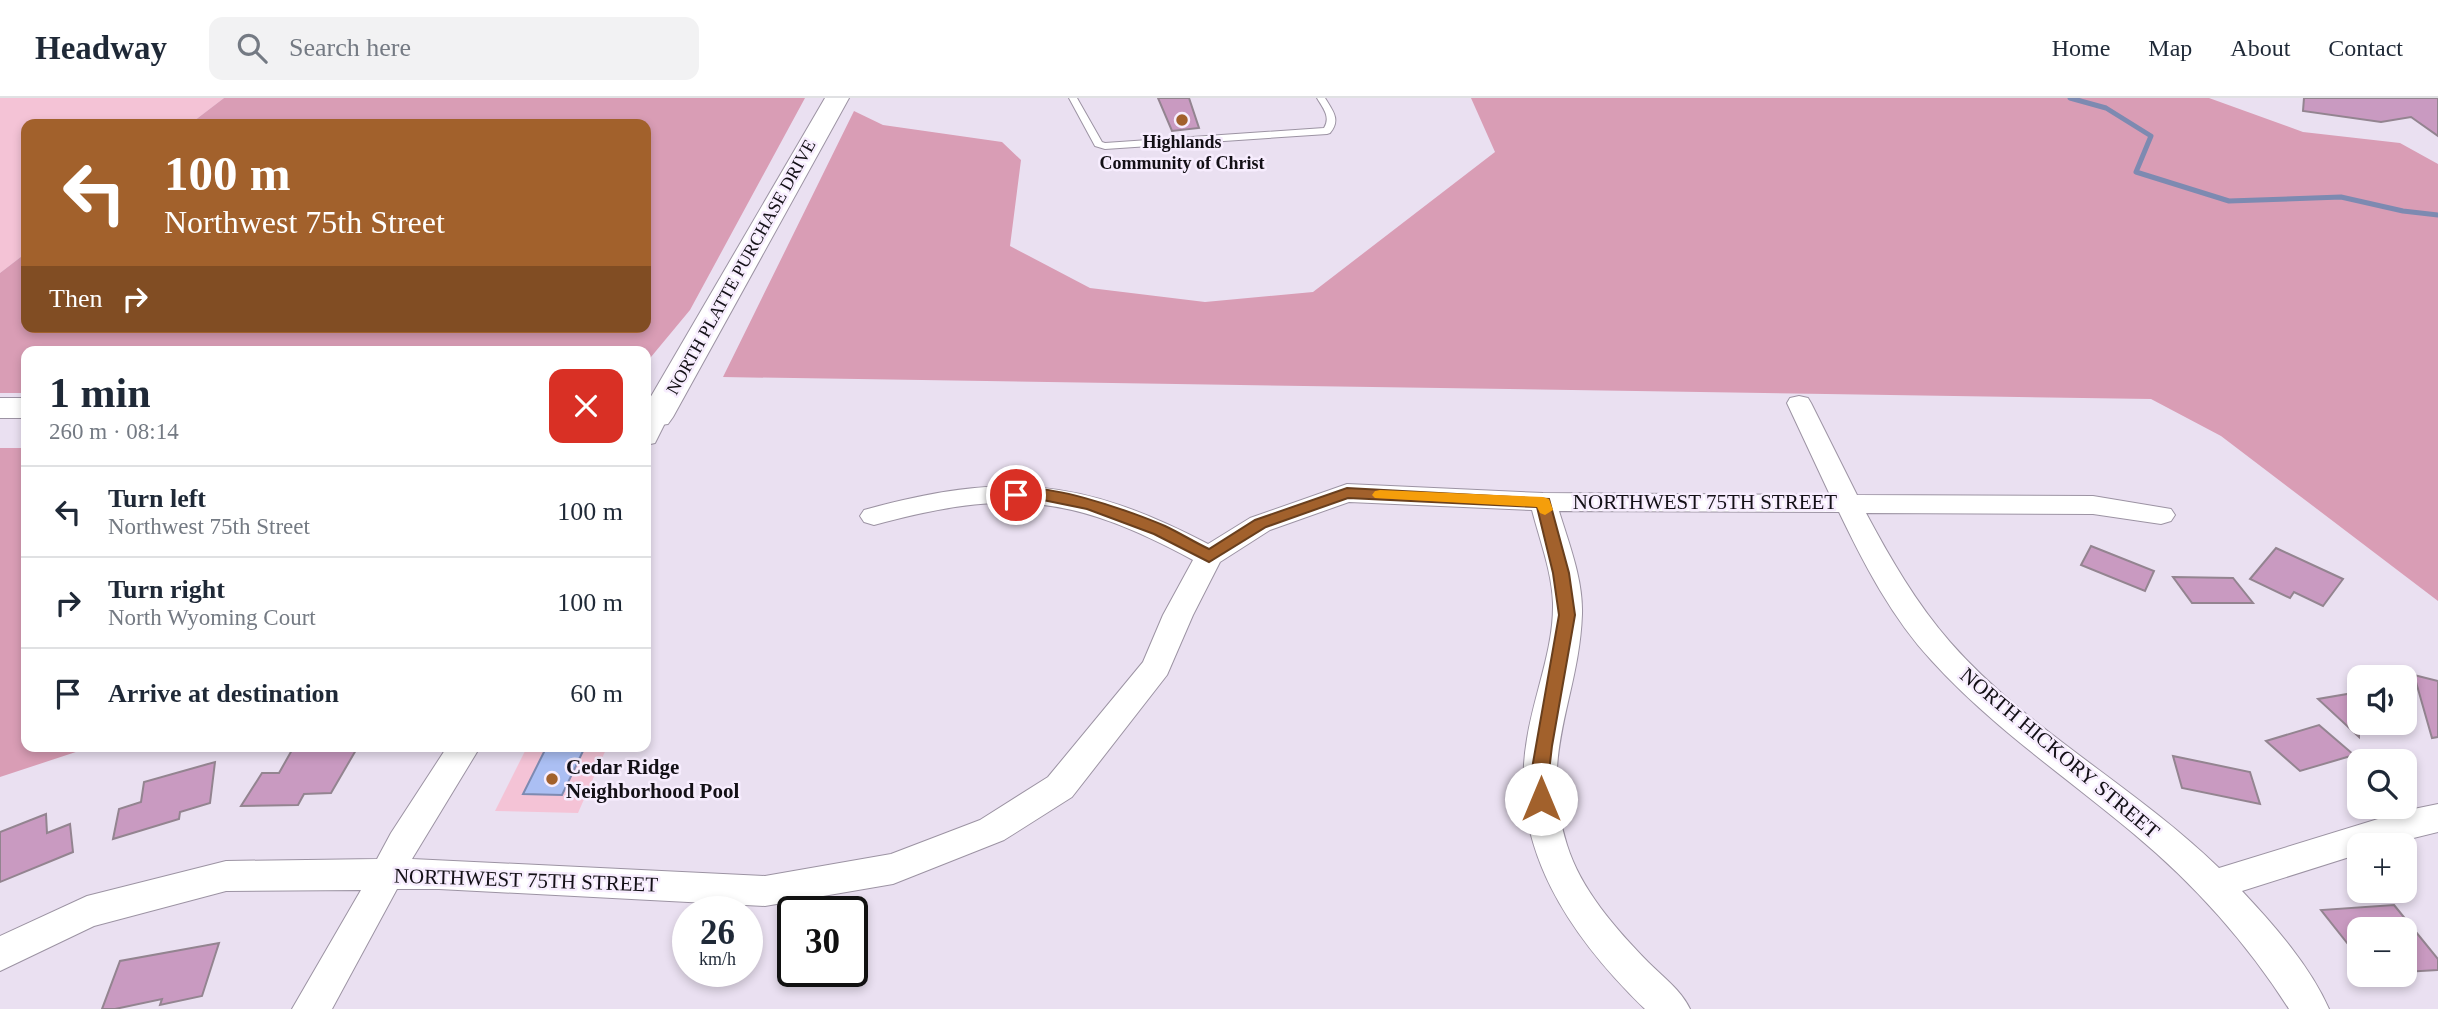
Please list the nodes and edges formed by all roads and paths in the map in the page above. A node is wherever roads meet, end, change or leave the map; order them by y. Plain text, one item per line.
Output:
1 (836, 98) edge
2 (1073, 98) edge
3 (1321, 98) edge
4 (1799, 403) dead end
5 (0, 408) edge
6 (21, 408) edge
7 (651, 421) edge
8 (1543, 502) junction
9 (1850, 502) junction
10 (2161, 515) dead end
11 (874, 516) dead end
12 (1209, 556) junction
13 (461, 752) edge
14 (2438, 818) edge
15 (386, 874) junction
16 (2213, 885) junction
17 (0, 954) edge
18 (311, 1009) edge
19 (1671, 1009) edge
20 (2310, 1009) edge

1 - 7 street, NORTH PLATTE PURCHASE DRIVE
2 - 3 lane
4 - 9 street, NORTH HICKORY STREET
5 - 6 street
8 - 9 street, NORTHWEST 75TH STREET
8 - 12 street, NORTHWEST 75TH STREET
8 - 19 street
9 - 10 street, NORTHWEST 75TH STREET
9 - 16 street, NORTH HICKORY STREET
11 - 12 street
12 - 15 street, NORTHWEST 75TH STREET
13 - 15 street
14 - 16 street
15 - 17 street, NORTHWEST 75TH STREET
15 - 18 street
16 - 20 street, NORTH HICKORY STREET

